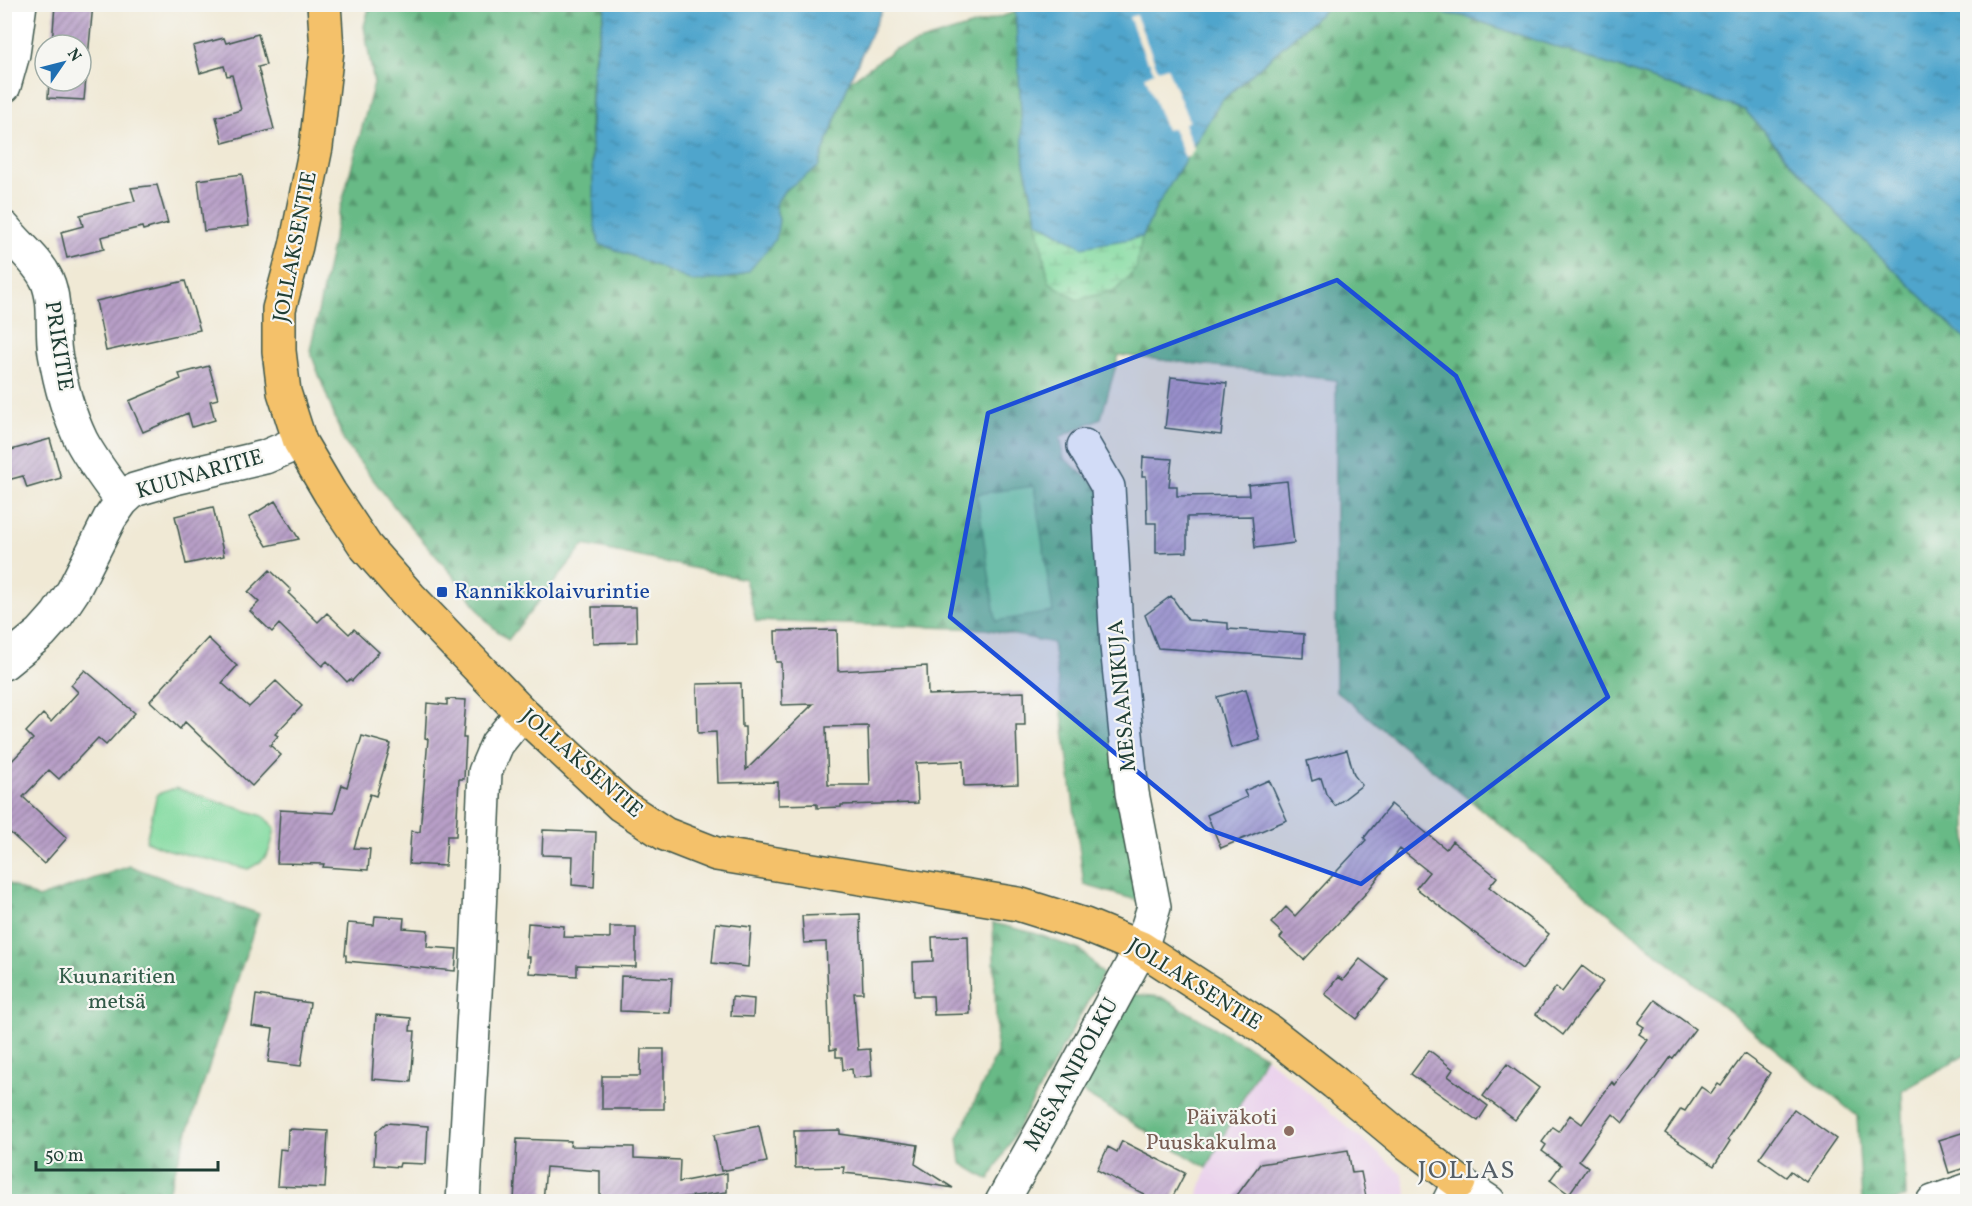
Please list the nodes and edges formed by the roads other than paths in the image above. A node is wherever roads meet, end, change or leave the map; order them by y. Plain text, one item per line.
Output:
1 (20, 4) edge
2 (324, 4) edge
3 (4, 86) edge
4 (4, 228) edge
5 (300, 442) junction
6 (1084, 446) dead end
7 (122, 501) junction
8 (4, 663) edge
9 (522, 713) junction
10 (1141, 948) junction
11 (1968, 1190) edge
12 (1454, 1192) edge
13 (463, 1202) edge
14 (1002, 1202) edge
15 (1489, 1202) edge
16 (1933, 1202) edge

1 - 3 street
2 - 5 main road, JOLLAKSENTIE
4 - 7 street, PRIKITIE
5 - 7 street, KUUNARITIE
5 - 9 main road, JOLLAKSENTIE
6 - 10 street, MESAANIKUJA
7 - 8 street, KUUNARITIE
9 - 10 main road, JOLLAKSENTIE
9 - 13 street
10 - 12 main road, JOLLAKSENTIE
10 - 14 street, MESAANIPOLKU
11 - 16 street
12 - 15 street

